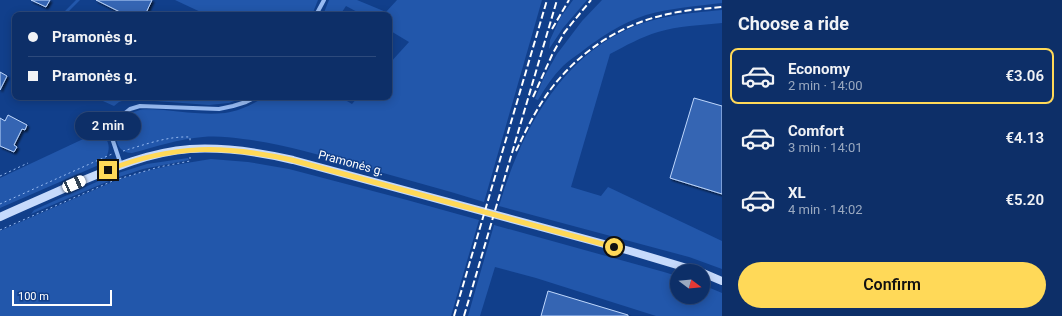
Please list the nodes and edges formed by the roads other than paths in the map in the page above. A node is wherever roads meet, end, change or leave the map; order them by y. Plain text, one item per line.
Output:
1 (324, 0) edge
2 (318, 12) edge
3 (250, 100) edge
4 (121, 165) junction
5 (0, 217) edge
6 (674, 264) edge
7 (710, 276) edge
8 (722, 281) edge

1 - 2 street
3 - 4 street
4 - 5 main road, Pramonės g.
4 - 6 main road, Pramonės g.
7 - 8 main road

